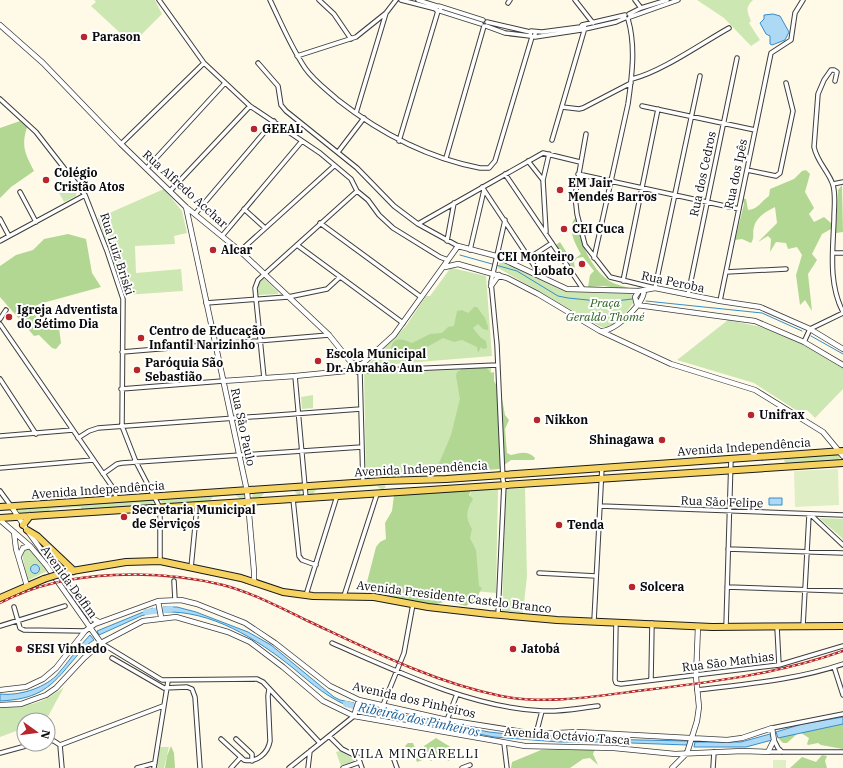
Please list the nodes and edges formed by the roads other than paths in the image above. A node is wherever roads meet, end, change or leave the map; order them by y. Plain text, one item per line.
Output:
1 (159, 0) edge
2 (270, 0) edge
3 (319, 0) edge
4 (396, 0) edge
5 (401, 0) edge
6 (418, 0) edge
7 (575, 0) edge
8 (635, 0) edge
9 (667, 0) edge
10 (678, 0) edge
11 (803, 0) edge
12 (412, 1) edge
13 (641, 8) junction
14 (438, 9) junction
15 (386, 12) junction
16 (627, 16) junction
17 (593, 23) junction
18 (484, 24) junction
19 (0, 25) edge
20 (729, 28) dead end
21 (583, 29) junction
22 (532, 35) junction
23 (351, 39) junction
24 (297, 56) junction
25 (737, 58) dead end
26 (204, 63) junction
27 (258, 63) dead end
28 (700, 76) dead end
29 (632, 81) junction
30 (835, 81) dead end
31 (225, 83) junction
32 (786, 83) dead end
33 (0, 99) edge
34 (250, 106) junction
35 (642, 106) dead end
36 (562, 107) junction
37 (658, 109) junction
38 (356, 113) junction
39 (692, 116) junction
40 (364, 118) junction
41 (274, 121) junction
42 (723, 123) junction
43 (755, 130) junction
44 (586, 134) dead end
45 (399, 140) junction
46 (552, 140) dead end
47 (302, 141) junction
48 (121, 144) junction
49 (338, 152) junction
50 (549, 154) junction
51 (446, 158) junction
52 (528, 161) junction
53 (580, 162) junction
54 (334, 166) junction
55 (147, 168) junction
56 (747, 170) junction
57 (505, 174) junction
58 (578, 174) junction
59 (543, 180) junction
60 (610, 182) junction
61 (843, 182) edge
62 (833, 184) junction
63 (642, 188) junction
64 (483, 189) junction
65 (171, 190) junction
66 (357, 191) junction
67 (20, 192) dead end
68 (85, 195) junction
69 (675, 196) junction
70 (454, 203) junction
71 (707, 203) junction
72 (186, 207) junction
73 (244, 208) junction
74 (739, 209) junction
75 (196, 214) junction
76 (545, 215) junction
77 (0, 219) edge
78 (536, 219) junction
79 (505, 220) junction
80 (36, 222) junction
81 (320, 223) junction
82 (418, 224) junction
83 (265, 228) junction
84 (546, 234) junction
85 (9, 236) junction
86 (222, 236) junction
87 (0, 241) edge
88 (447, 241) junction
89 (552, 243) junction
90 (297, 245) junction
91 (458, 246) junction
92 (470, 250) junction
93 (240, 251) junction
94 (833, 253) junction
95 (843, 253) edge
96 (495, 258) junction
97 (529, 258) junction
98 (594, 258) junction
99 (448, 260) junction
100 (533, 263) junction
101 (443, 267) junction
102 (786, 269) dead end
103 (492, 271) junction
104 (529, 271) junction
105 (726, 272) junction
106 (264, 274) junction
107 (499, 275) junction
108 (340, 277) junction
109 (542, 278) junction
110 (623, 281) junction
111 (491, 286) junction
112 (655, 288) junction
113 (584, 289) junction
114 (642, 289) junction
115 (688, 295) junction
116 (288, 297) junction
117 (421, 298) junction
118 (256, 299) junction
119 (720, 301) junction
120 (206, 303) junction
121 (637, 305) junction
122 (6, 310) dead end
123 (843, 313) edge
124 (0, 319) edge
125 (403, 323) junction
126 (0, 324) edge
127 (615, 327) junction
128 (810, 329) junction
129 (600, 331) junction
130 (329, 335) junction
131 (615, 338) junction
132 (260, 341) junction
133 (804, 342) junction
134 (216, 345) junction
135 (843, 349) edge
136 (122, 352) junction
137 (497, 365) junction
138 (843, 365) edge
139 (359, 368) junction
140 (295, 376) junction
141 (264, 378) junction
142 (0, 379) edge
143 (223, 381) junction
144 (121, 389) junction
145 (361, 410) junction
146 (298, 414) junction
147 (231, 418) junction
148 (122, 426) junction
149 (73, 430) junction
150 (36, 434) junction
151 (0, 436) edge
152 (78, 438) junction
153 (362, 447) junction
154 (301, 450) junction
155 (842, 453) edge
156 (787, 454) junction
157 (239, 455) junction
158 (776, 455) junction
159 (731, 459) junction
160 (93, 460) junction
161 (136, 462) junction
162 (843, 463) edge
163 (788, 466) junction
164 (602, 467) junction
165 (776, 467) junction
166 (0, 468) edge
167 (732, 470) junction
168 (103, 474) junction
169 (503, 475) junction
170 (602, 479) junction
171 (384, 481) junction
172 (394, 481) junction
173 (363, 483) junction
174 (504, 486) junction
175 (304, 488) junction
176 (0, 491) edge
177 (247, 491) junction
178 (385, 493) junction
179 (395, 493) junction
180 (377, 494) junction
181 (337, 496) junction
182 (155, 497) junction
183 (306, 498) junction
184 (293, 499) junction
185 (117, 500) junction
186 (249, 503) junction
187 (11, 506) junction
188 (197, 506) junction
189 (600, 506) junction
190 (0, 507) edge
191 (160, 508) junction
192 (730, 512) junction
193 (810, 515) junction
194 (843, 515) edge
195 (30, 516) junction
196 (17, 517) junction
197 (0, 519) edge
198 (25, 527) junction
199 (14, 531) junction
200 (843, 544) edge
201 (30, 546) junction
202 (728, 549) junction
203 (807, 552) junction
204 (843, 553) edge
205 (19, 556) junction
206 (160, 561) junction
207 (316, 565) junction
208 (191, 568) junction
209 (74, 571) junction
210 (539, 573) dead end
211 (596, 576) junction
212 (174, 581) dead end
213 (254, 582) junction
214 (27, 586) junction
215 (727, 586) junction
216 (805, 589) junction
217 (843, 591) edge
218 (306, 595) junction
219 (344, 596) junction
220 (0, 598) edge
221 (175, 600) junction
222 (158, 602) junction
223 (413, 604) junction
224 (65, 606) dead end
225 (14, 607) dead end
226 (498, 615) junction
227 (161, 618) junction
228 (18, 620) junction
229 (594, 621) junction
230 (99, 622) junction
231 (616, 622) junction
232 (652, 623) junction
233 (0, 626) edge
234 (698, 626) junction
235 (803, 626) junction
236 (843, 626) edge
237 (726, 627) junction
238 (777, 627) junction
239 (91, 629) junction
240 (85, 631) junction
241 (108, 640) junction
242 (99, 642) junction
243 (332, 643) dead end
244 (843, 646) edge
245 (110, 649) junction
246 (112, 658) dead end
247 (843, 664) edge
248 (779, 665) junction
249 (834, 667) junction
250 (396, 670) junction
251 (696, 677) junction
252 (651, 680) junction
253 (168, 681) junction
254 (165, 688) junction
255 (269, 689) junction
256 (0, 690) edge
257 (697, 690) junction
258 (274, 693) junction
259 (457, 694) junction
260 (843, 695) edge
261 (268, 699) junction
262 (359, 702) junction
263 (0, 705) edge
264 (163, 706) junction
265 (382, 706) junction
266 (598, 706) dead end
267 (542, 711) junction
268 (354, 714) junction
269 (843, 714) edge
270 (378, 717) junction
271 (447, 720) junction
272 (772, 731) junction
273 (536, 734) junction
274 (329, 736) junction
275 (221, 739) dead end
276 (236, 739) dead end
277 (692, 739) junction
278 (774, 740) junction
279 (56, 742) edge
280 (320, 743) junction
281 (504, 744) junction
282 (60, 745) junction
283 (16, 749) edge
284 (310, 751) junction
285 (714, 752) junction
286 (768, 752) junction
287 (782, 752) junction
288 (843, 752) edge
289 (0, 753) edge
290 (687, 753) junction
291 (252, 754) junction
292 (392, 754) dead end
293 (263, 756) junction
294 (303, 756) junction
295 (240, 757) junction
296 (252, 761) junction
297 (360, 762) junction
298 (155, 763) junction
299 (470, 765) dead end
300 (308, 766) edge
301 (62, 768) edge
302 (137, 768) edge
303 (154, 768) edge
304 (200, 768) edge
305 (232, 768) edge
306 (289, 768) edge
307 (343, 768) edge
308 (362, 768) edge
309 (397, 768) edge
310 (462, 768) edge
311 (507, 768) edge
312 (672, 768) edge
313 (714, 768) edge

1 - 26 street
2 - 24 street
3 - 23 street
4 - 15 street
5 - 12 street
6 - 14 street
7 - 17 street
8 - 13 street
9 - 13 street
10 - 16 street
11 - 43 street, Rua dos Ipês
12 - 14 street
13 - 16 street
14 - 18 street
14 - 45 street
15 - 23 street
15 - 38 street
16 - 17 street
16 - 21 street
16 - 29 street
17 - 21 street
18 - 22 street
18 - 51 street
19 - 48 street, Rua Alfredo Acchar
20 - 29 street
21 - 22 street
21 - 36 street
22 - 51 street
23 - 24 street
24 - 38 street
25 - 42 street, Rua dos Cedros
26 - 31 street
26 - 48 street
27 - 49 street
28 - 39 street
29 - 36 street
29 - 60 street
30 - 62 street
31 - 34 street
31 - 55 street
32 - 56 street
33 - 68 street, Rua Luiz Briski
34 - 41 street
34 - 65 street
35 - 37 street
36 - 46 street
37 - 39 street
37 - 63 street
38 - 40 street
39 - 42 street
39 - 69 street
40 - 45 street
40 - 49 street
41 - 47 street
41 - 75 street
42 - 43 street
42 - 71 street, Rua dos Cedros
43 - 56 street, Rua dos Ipês
44 - 53 street, Rua Peroba
45 - 51 street
47 - 54 street
47 - 73 street
48 - 55 street, Rua Alfredo Acchar
49 - 82 street
50 - 52 street
50 - 53 street
50 - 59 street
52 - 57 street
52 - 59 street
53 - 58 street, Rua Peroba
54 - 66 street
54 - 83 street
55 - 65 street, Rua Alfredo Acchar
56 - 74 street, Rua dos Ipês
57 - 64 street
57 - 78 street
58 - 60 street
58 - 98 street, Rua Peroba
59 - 76 street
60 - 63 street
60 - 98 street
61 - 62 street
62 - 94 street
63 - 69 street
63 - 110 street
64 - 70 street
64 - 79 street
64 - 92 street
65 - 72 street, Rua Alfredo Acchar
66 - 81 street
66 - 99 street
67 - 80 street
68 - 80 street
68 - 136 street, Rua Luiz Briski
69 - 71 street
69 - 112 street
70 - 82 street
70 - 88 street
71 - 74 street
71 - 115 street, Rua dos Cedros
72 - 75 street, Rua Alfredo Acchar
72 - 120 street, Rua São Paulo
73 - 83 street
73 - 86 street
74 - 105 street, Rua dos Ipês
75 - 86 street, Rua Alfredo Acchar
76 - 78 street
76 - 84 street
77 - 85 street
78 - 84 street
79 - 96 street
79 - 97 street
80 - 85 street
81 - 90 street
81 - 117 street
82 - 88 street
83 - 93 street
84 - 89 street
85 - 87 street
86 - 93 street, Rua Alfredo Acchar
88 - 91 street
89 - 97 street
89 - 113 street
90 - 106 street
90 - 108 street
91 - 92 street
91 - 99 street
92 - 96 street
93 - 106 street, Rua Alfredo Acchar
94 - 95 street
94 - 123 street
96 - 103 street
96 - 104 street
97 - 100 street
98 - 110 street, Rua Peroba
99 - 101 street
100 - 104 street
100 - 109 street
101 - 103 street
101 - 117 street
102 - 105 street
103 - 107 street
103 - 111 street
104 - 109 street
105 - 119 street, Rua dos Ipês
106 - 116 street, Rua Alfredo Acchar
106 - 118 street
107 - 111 street
107 - 129 street
108 - 116 street
108 - 125 street
109 - 113 street
110 - 114 street, Rua Peroba
111 - 137 street
112 - 114 street
112 - 115 street, Rua Peroba
113 - 114 street
114 - 121 street
115 - 119 street, Rua Peroba
116 - 118 street
116 - 130 street, Rua Alfredo Acchar
117 - 125 street
118 - 120 street
118 - 132 street
119 - 128 street, Rua Peroba
120 - 134 street, Rua São Paulo
121 - 127 street
121 - 133 street
122 - 124 street
123 - 128 street
125 - 139 street
126 - 149 street
127 - 129 street
127 - 131 street
128 - 133 street
128 - 135 street, Rua Peroba
129 - 131 street
130 - 132 street
130 - 139 street, Rua Alfredo Acchar
131 - 155 street
132 - 134 street
132 - 141 street
133 - 138 street
134 - 136 street
134 - 143 street, Rua São Paulo
136 - 144 street, Rua Luiz Briski
137 - 139 street
137 - 169 street
139 - 140 street
139 - 145 street
140 - 141 street
140 - 146 street
141 - 143 street
142 - 150 street
143 - 144 street
143 - 147 street, Rua São Paulo
144 - 148 street, Rua Luiz Briski
145 - 146 street
145 - 153 street
146 - 147 street
146 - 154 street
147 - 148 street
147 - 157 street, Rua São Paulo
148 - 152 street
148 - 161 street, Rua Luiz Briski
149 - 150 street
149 - 152 street
150 - 151 street
152 - 160 street
153 - 154 street
153 - 173 street
154 - 157 street
154 - 175 street
155 - 156 main road, Avenida Independência
156 - 158 main road, Avenida Independência
156 - 163 main road
157 - 161 street
157 - 177 street, Rua São Paulo
158 - 159 main road, Avenida Independência
158 - 165 main road
159 - 164 main road, Avenida Independência
159 - 167 street
160 - 166 street
160 - 168 street
161 - 168 street
161 - 182 street, Rua Luiz Briski
162 - 163 main road, Avenida Independência
163 - 165 main road, Avenida Independência
164 - 169 main road, Avenida Independência
164 - 170 street
165 - 167 main road, Avenida Independência
167 - 170 main road, Avenida Independência
167 - 192 street
168 - 185 street
169 - 172 main road, Avenida Independência
169 - 174 street
170 - 174 main road, Avenida Independência
170 - 189 street
171 - 172 main road, Avenida Independência
171 - 173 main road, Avenida Independência
171 - 178 main road
172 - 179 main road
173 - 175 main road, Avenida Independência
174 - 179 main road, Avenida Independência
174 - 226 street
175 - 177 main road, Avenida Independência
175 - 183 street
176 - 187 street
177 - 182 main road, Avenida Independência
177 - 186 street, Rua São Paulo
178 - 179 main road, Avenida Independência
178 - 180 main road, Avenida Independência
180 - 181 main road, Avenida Independência
180 - 219 street
181 - 183 main road, Avenida Independência
181 - 207 street
182 - 185 main road, Avenida Independência
182 - 191 street, Rua Luiz Briski
183 - 184 main road, Avenida Independência
184 - 186 main road, Avenida Independência
184 - 207 street
185 - 187 main road, Avenida Independência
186 - 188 main road, Avenida Independência
186 - 213 street, Rua São Paulo
187 - 190 main road, Avenida Independência
187 - 196 street, Avenida Delfim
187 - 197 main road
188 - 191 main road, Avenida Independência
188 - 208 street
189 - 192 street, Rua São Felipe
189 - 211 street
191 - 195 main road, Avenida Independência
191 - 206 street, Rua Luiz Briski
192 - 193 street, Rua São Felipe
192 - 202 street
193 - 194 street, Rua São Felipe
193 - 200 street
193 - 203 street
195 - 196 main road, Avenida Independência
195 - 198 main road
196 - 197 main road, Avenida Independência
196 - 198 street, Avenida Delfim
197 - 199 street, Avenida Delfim
198 - 209 main road
198 - 230 street, Avenida Delfim
199 - 201 street, Avenida Delfim
199 - 205 street
201 - 205 street
201 - 239 street, Avenida Delfim
202 - 203 street
202 - 215 street
203 - 204 street
203 - 216 street
205 - 214 street
206 - 208 main road, Avenida Presidente Castelo Branco
206 - 209 main road, Avenida Presidente Castelo Branco
207 - 218 street
208 - 213 main road, Avenida Presidente Castelo Branco
209 - 214 main road, Avenida Presidente Castelo Branco, bridge
210 - 211 street
211 - 229 street
212 - 221 street
213 - 218 main road, Avenida Presidente Castelo Branco
214 - 220 main road, Avenida Presidente Castelo Branco
215 - 216 street
215 - 237 street
216 - 217 street
216 - 235 street
218 - 219 main road, Avenida Presidente Castelo Branco
219 - 223 main road, Avenida Presidente Castelo Branco
221 - 222 street, Avenida dos Pinheiros
221 - 262 street, Avenida dos Pinheiros
222 - 227 street
222 - 230 street, Avenida dos Pinheiros
223 - 226 main road, Avenida Presidente Castelo Branco
223 - 250 street
224 - 228 street
225 - 228 street
226 - 229 main road, Avenida Presidente Castelo Branco
227 - 241 street, Avenida Octávio Tasca
227 - 268 street, Avenida Octávio Tasca
228 - 233 street
228 - 240 street
229 - 231 main road, Avenida Presidente Castelo Branco
230 - 239 street, Avenida dos Pinheiros
231 - 232 main road, Avenida Presidente Castelo Branco
231 - 252 street, Rua São Mathias
232 - 234 main road, Avenida Presidente Castelo Branco
232 - 252 street
234 - 237 main road, Avenida Presidente Castelo Branco
234 - 251 street
235 - 236 main road, Avenida Presidente Castelo Branco
235 - 238 main road, Avenida Presidente Castelo Branco
237 - 238 main road, Avenida Presidente Castelo Branco
238 - 248 street
239 - 240 street, Avenida dos Pinheiros
239 - 242 street, Avenida Delfim
240 - 256 street, Avenida dos Pinheiros
241 - 242 street, Avenida Octávio Tasca
241 - 245 street
242 - 245 street
242 - 263 street, Avenida Octávio Tasca
243 - 250 street
244 - 248 street, Rua São Mathias
245 - 253 street
246 - 254 street
247 - 249 street
248 - 251 street, Rua São Mathias
249 - 257 street
249 - 260 street
250 - 259 street
250 - 265 street
251 - 252 street, Rua São Mathias
251 - 257 street
253 - 254 street
253 - 255 street
254 - 264 street
254 - 304 street
255 - 258 street
255 - 261 street
257 - 277 street
258 - 261 street
258 - 280 street
259 - 267 street
259 - 271 street
261 - 293 street
262 - 265 street, Avenida dos Pinheiros
262 - 268 street
264 - 282 street
264 - 298 street
265 - 270 street
265 - 271 street, Avenida dos Pinheiros
266 - 267 street
267 - 273 street
268 - 270 street, Avenida Octávio Tasca
268 - 274 street
269 - 272 street
270 - 281 street, Avenida Octávio Tasca
271 - 273 street, Avenida dos Pinheiros
272 - 277 street, Avenida dos Pinheiros
272 - 278 street
273 - 277 street, Avenida dos Pinheiros
274 - 280 street
274 - 297 street
275 - 295 street
276 - 291 street
277 - 290 street
278 - 286 street
278 - 287 street
279 - 282 street
280 - 284 street
281 - 290 street, Avenida Octávio Tasca
281 - 311 street
282 - 301 street
283 - 289 street
284 - 294 street
284 - 300 street
285 - 286 street, Avenida Octávio Tasca
285 - 290 street, Avenida Octávio Tasca
285 - 313 street
286 - 287 street
287 - 288 street
290 - 312 street
291 - 293 street
291 - 296 street
292 - 309 street
293 - 296 street
294 - 300 street
294 - 306 street
295 - 296 street
295 - 305 street
297 - 307 street
297 - 308 street
298 - 302 street
298 - 303 street
299 - 310 street

